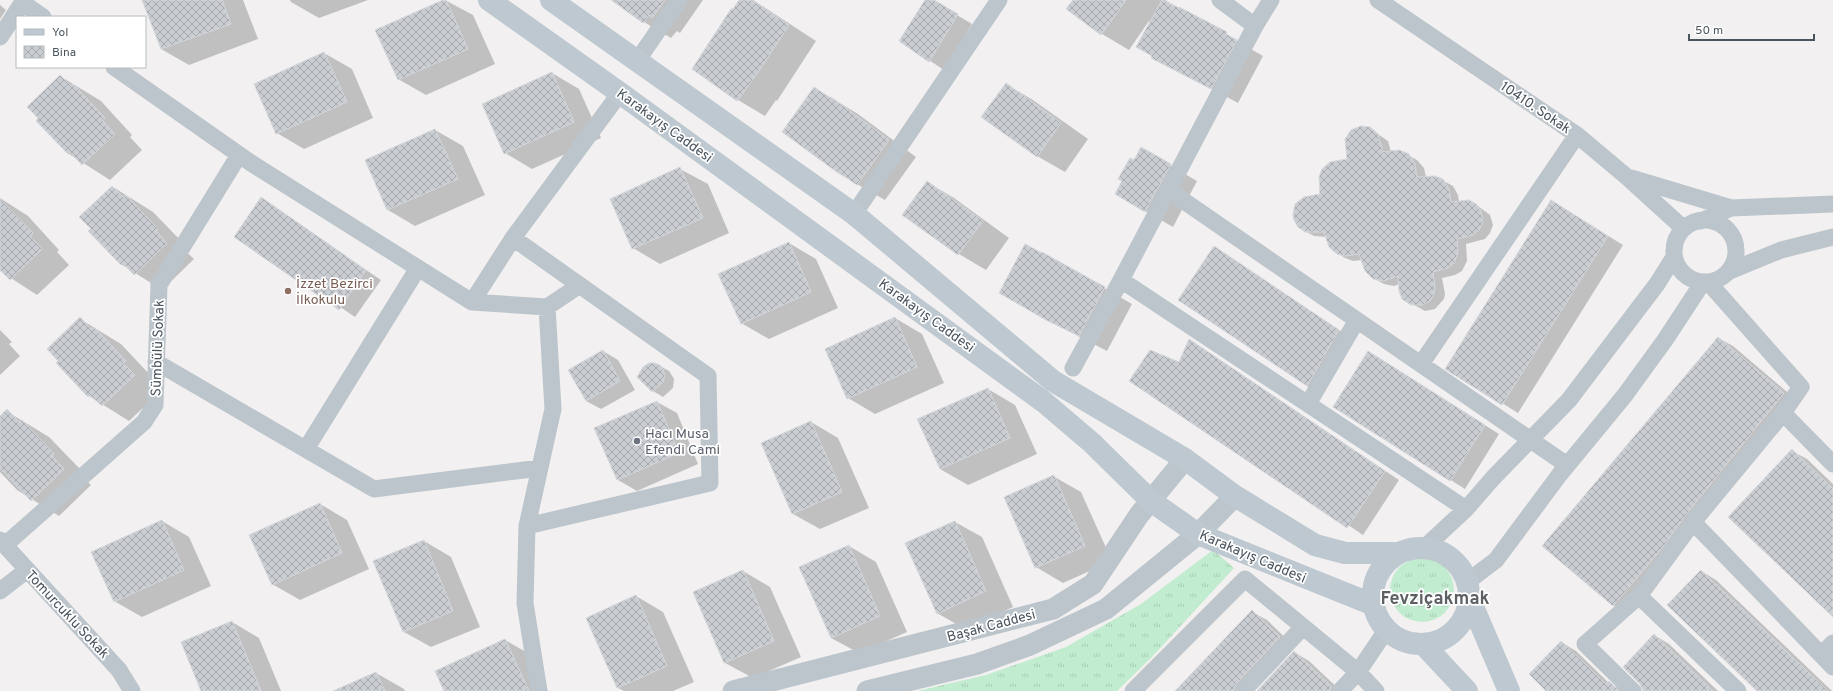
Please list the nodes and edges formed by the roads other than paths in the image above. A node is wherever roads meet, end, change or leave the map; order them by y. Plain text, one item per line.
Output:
1 (489, 0) edge
2 (551, 0) edge
3 (679, 0) edge
4 (998, 0) edge
5 (1220, 0) edge
6 (1271, 0) edge
7 (1378, 0) edge
8 (24, 1) edge
9 (42, 16) edge
10 (1255, 26) junction
11 (0, 37) edge
12 (637, 61) junction
13 (115, 68) edge
14 (620, 92) junction
15 (1577, 135) junction
16 (239, 155) junction
17 (1627, 177) junction
18 (1168, 190) junction
19 (1833, 204) edge
20 (1731, 208) junction
21 (854, 214) junction
22 (1701, 221) junction
23 (1683, 228) junction
24 (1833, 237) edge
25 (513, 238) junction
26 (1674, 257) junction
27 (418, 268) junction
28 (1730, 270) junction
29 (1121, 280) junction
30 (1706, 282) junction
31 (580, 285) junction
32 (472, 302) junction
33 (547, 307) junction
34 (1357, 320) junction
35 (156, 362) junction
36 (1421, 364) junction
37 (1072, 368) dead end
38 (1308, 404) junction
39 (1783, 413) junction
40 (1531, 440) junction
41 (306, 449) junction
42 (1831, 459) edge
43 (1185, 460) junction
44 (1567, 465) junction
45 (540, 468) junction
46 (1234, 496) junction
47 (1151, 501) junction
48 (1466, 509) junction
49 (1693, 522) junction
50 (527, 526) junction
51 (1198, 534) junction
52 (2, 543) edge
53 (1424, 548) junction
54 (1399, 554) junction
55 (27, 570) junction
56 (1468, 589) junction
57 (0, 591) edge
58 (1639, 596) junction
59 (1374, 605) junction
60 (1303, 627) junction
61 (1387, 629) junction
62 (1833, 642) edge
63 (1423, 644) junction
64 (1821, 655) junction
65 (1833, 667) edge
66 (1358, 672) junction
67 (894, 688) edge
68 (132, 691) edge
69 (539, 691) edge
70 (733, 691) edge
71 (867, 691) edge
72 (1133, 691) edge
73 (1243, 691) edge
74 (1340, 691) edge
75 (1376, 691) edge
76 (1466, 691) edge
77 (1509, 691) edge
78 (1633, 691) edge
79 (1738, 691) edge

1 - 14 main road, Karakayış Caddesi
2 - 12 main road, Karakayış Caddesi
3 - 12 street
4 - 21 street
5 - 10 street
6 - 10 street
7 - 15 street, 10410. Sokak
8 - 9 street
8 - 11 street
10 - 18 street
12 - 21 main road, Karakayış Caddesi
13 - 16 street
14 - 25 street
14 - 47 main road, Karakayış Caddesi
15 - 17 street, 10410. Sokak
15 - 36 street
16 - 27 street
16 - 35 street, Sümbülü Sokak
17 - 20 street
17 - 23 street, 10410. Sokak
18 - 29 street
18 - 34 street
19 - 20 street
20 - 22 street
21 - 43 main road, Karakayış Caddesi
22 - 23 street
22 - 28 street
23 - 26 street
24 - 28 street
25 - 31 street
25 - 32 street
26 - 30 street
26 - 40 street
27 - 32 street
27 - 41 street
28 - 30 street
29 - 37 street
29 - 38 street
30 - 39 street
30 - 44 street
31 - 33 street
31 - 50 street
32 - 33 street
33 - 45 street
34 - 36 street
34 - 38 street
35 - 41 street
35 - 52 street, Sümbülü Sokak
36 - 40 street
38 - 48 street
39 - 42 street
39 - 49 street
40 - 44 street
40 - 48 street
41 - 45 street
43 - 46 main road, Karakayış Caddesi
43 - 47 street, Başak Caddesi
44 - 56 street
45 - 50 street
46 - 51 street, Başak Caddesi
46 - 54 main road, Karakayış Caddesi
47 - 51 main road, Karakayış Caddesi
47 - 70 street, Başak Caddesi
48 - 53 street
49 - 58 street
49 - 64 street
50 - 69 street
51 - 59 main road, Karakayış Caddesi
51 - 67 street, Başak Caddesi
52 - 55 street, Tomurcuklu Sokak
53 - 54 main road
53 - 56 main road
54 - 59 main road
55 - 57 street
55 - 68 street, Tomurcuklu Sokak
56 - 63 main road
56 - 77 main road
58 - 78 street
58 - 79 street
59 - 61 main road
60 - 66 street
60 - 72 street
60 - 73 street
61 - 63 main road
61 - 66 street
62 - 64 street
63 - 76 main road
64 - 65 street
66 - 74 street
66 - 75 street
67 - 71 street, Başak Caddesi

